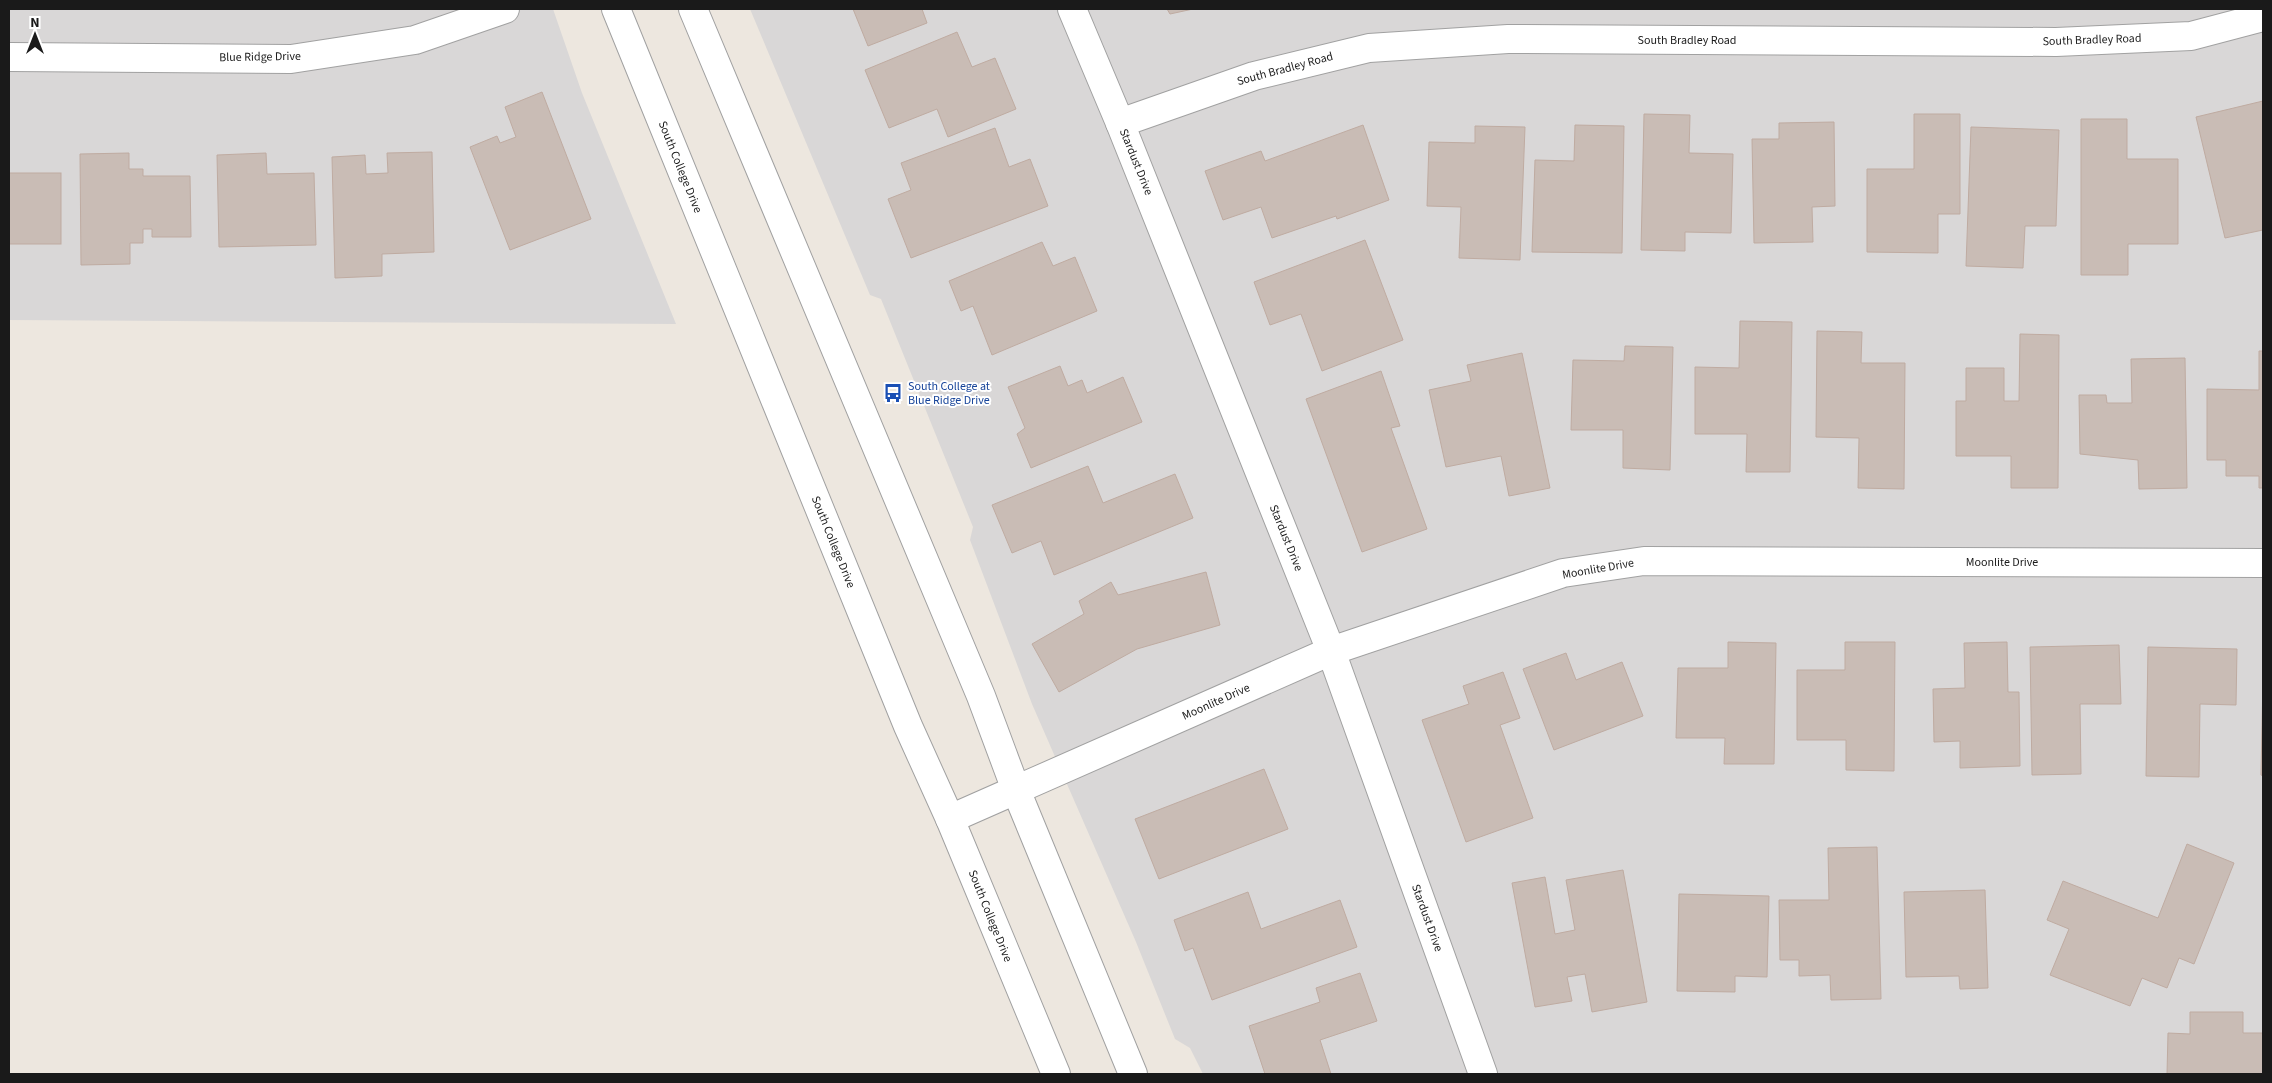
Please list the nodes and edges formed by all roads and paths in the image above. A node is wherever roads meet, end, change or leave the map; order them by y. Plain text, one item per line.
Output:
1 (505, 9) edge
2 (616, 9) edge
3 (693, 9) edge
4 (1072, 9) edge
5 (2263, 17) edge
6 (9, 57) edge
7 (1120, 123) junction
8 (2263, 563) edge
9 (1331, 651) junction
10 (1016, 790) junction
11 (950, 819) junction
12 (1056, 1074) edge
13 (1133, 1074) edge
14 (1483, 1074) edge

1 - 6 street, Blue Ridge Drive
2 - 11 street, South College Drive
3 - 10 street
4 - 7 street, Stardust Drive
5 - 7 street, South Bradley Road
7 - 9 street, Stardust Drive
8 - 9 street, Moonlite Drive
9 - 10 street, Moonlite Drive
9 - 14 street, Stardust Drive
10 - 11 street, Moonlite Drive
10 - 13 street
11 - 12 street, South College Drive

